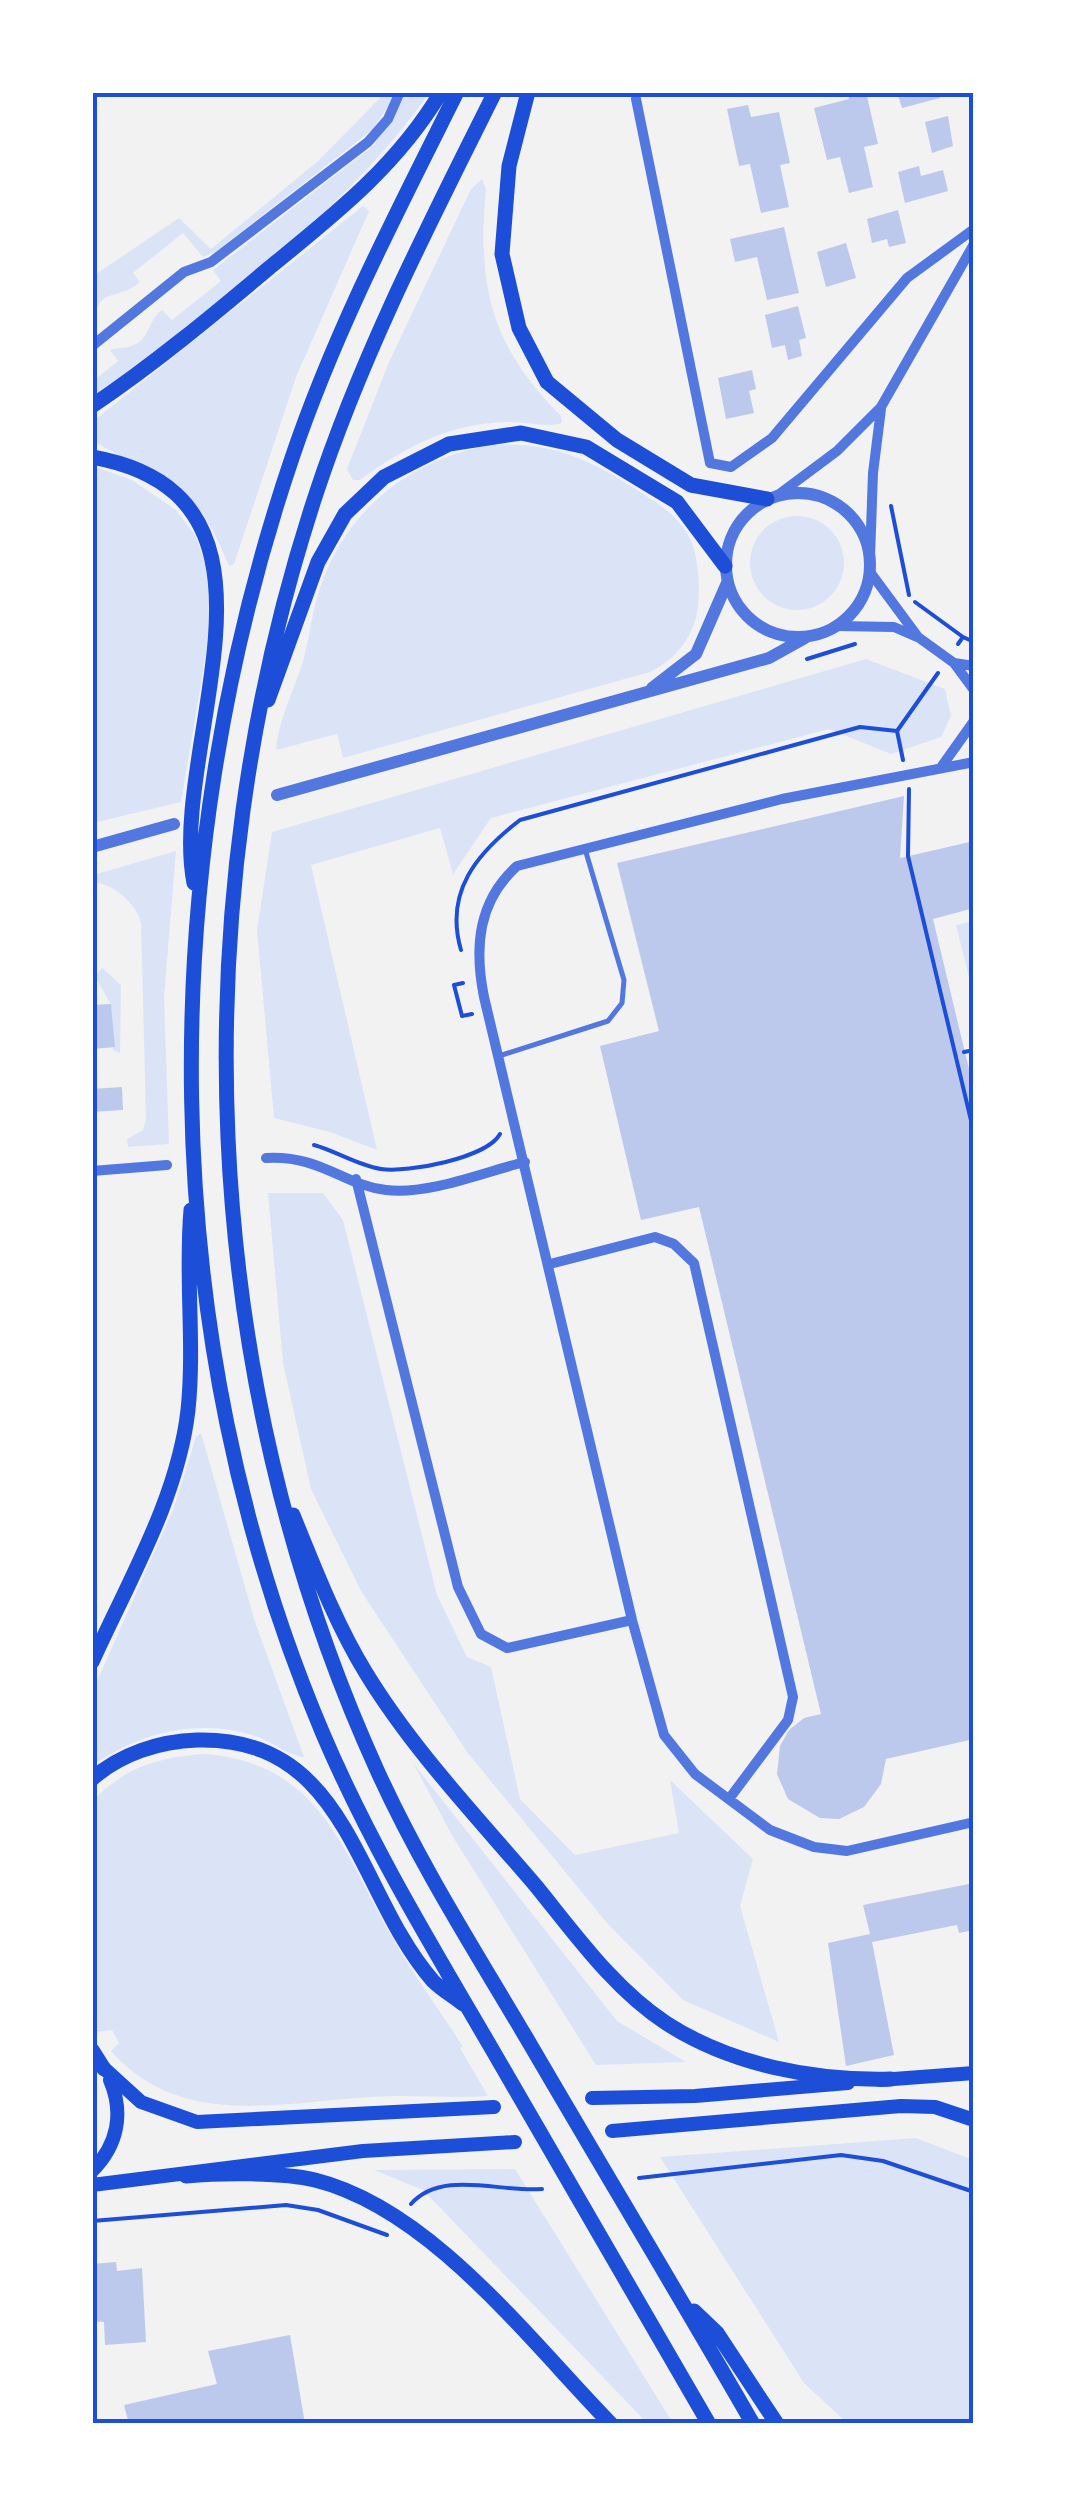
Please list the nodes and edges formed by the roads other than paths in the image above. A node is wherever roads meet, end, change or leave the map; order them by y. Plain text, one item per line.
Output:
1 (400, 92) edge
2 (441, 92) edge
3 (457, 92) edge
4 (495, 92) edge
5 (528, 92) edge
6 (636, 99) dead end
7 (974, 228) edge
8 (974, 244) edge
9 (92, 346) edge
10 (92, 406) edge
11 (882, 408) junction
12 (92, 457) edge
13 (773, 497) junction
14 (870, 565) junction
15 (725, 566) junction
16 (727, 584) junction
17 (837, 626) junction
18 (918, 637) junction
19 (805, 638) junction
20 (954, 662) junction
21 (974, 666) edge
22 (974, 690) edge
23 (646, 693) junction
24 (974, 721) edge
25 (253, 742) junction
26 (974, 762) edge
27 (941, 767) junction
28 (277, 795) dead end
29 (174, 824) dead end
30 (196, 846) junction
31 (92, 847) edge
32 (585, 848) junction
33 (498, 1056) junction
34 (266, 1158) dead end
35 (525, 1162) junction
36 (167, 1165) dead end
37 (92, 1171) edge
38 (196, 1171) junction
39 (356, 1179) junction
40 (550, 1264) junction
41 (269, 1453) junction
42 (632, 1620) junction
43 (92, 1662) edge
44 (92, 1779) edge
45 (729, 1799) junction
46 (974, 1822) edge
47 (474, 2019) junction
48 (96, 2059) edge
49 (974, 2073) edge
50 (891, 2079) junction
51 (592, 2098) dead end
52 (494, 2106) dead end
53 (974, 2120) edge
54 (612, 2132) dead end
55 (514, 2142) dead end
56 (92, 2170) edge
57 (186, 2176) junction
58 (92, 2186) edge
59 (679, 2296) junction
60 (611, 2424) edge
61 (709, 2424) edge
62 (753, 2424) edge
63 (778, 2424) edge

1 - 9 street
2 - 10 highway
3 - 30 highway
4 - 25 highway
5 - 13 highway
6 - 7 street
8 - 11 street
11 - 13 street
11 - 14 street
12 - 30 highway
13 - 14 street
13 - 15 street
14 - 17 street
14 - 18 street
15 - 16 street
15 - 25 highway
16 - 19 street
16 - 23 street
17 - 18 street
17 - 19 street
18 - 20 street
19 - 23 street
20 - 21 street
20 - 22 street
23 - 28 street
24 - 27 street
25 - 41 highway
26 - 27 street
27 - 32 street
29 - 31 street
30 - 38 highway
32 - 33 street
32 - 33 lane
33 - 35 street
34 - 39 street
35 - 39 street
35 - 40 street
36 - 37 street
38 - 43 highway
38 - 47 highway
39 - 42 street
40 - 42 street
40 - 45 street
41 - 50 highway
41 - 59 highway
42 - 45 street
44 - 47 highway
45 - 46 street
47 - 61 highway
48 - 52 main road
48 - 56 main road
49 - 50 main road
50 - 51 main road
53 - 54 main road
55 - 57 main road
57 - 58 main road
57 - 60 highway
59 - 62 highway
59 - 63 highway

